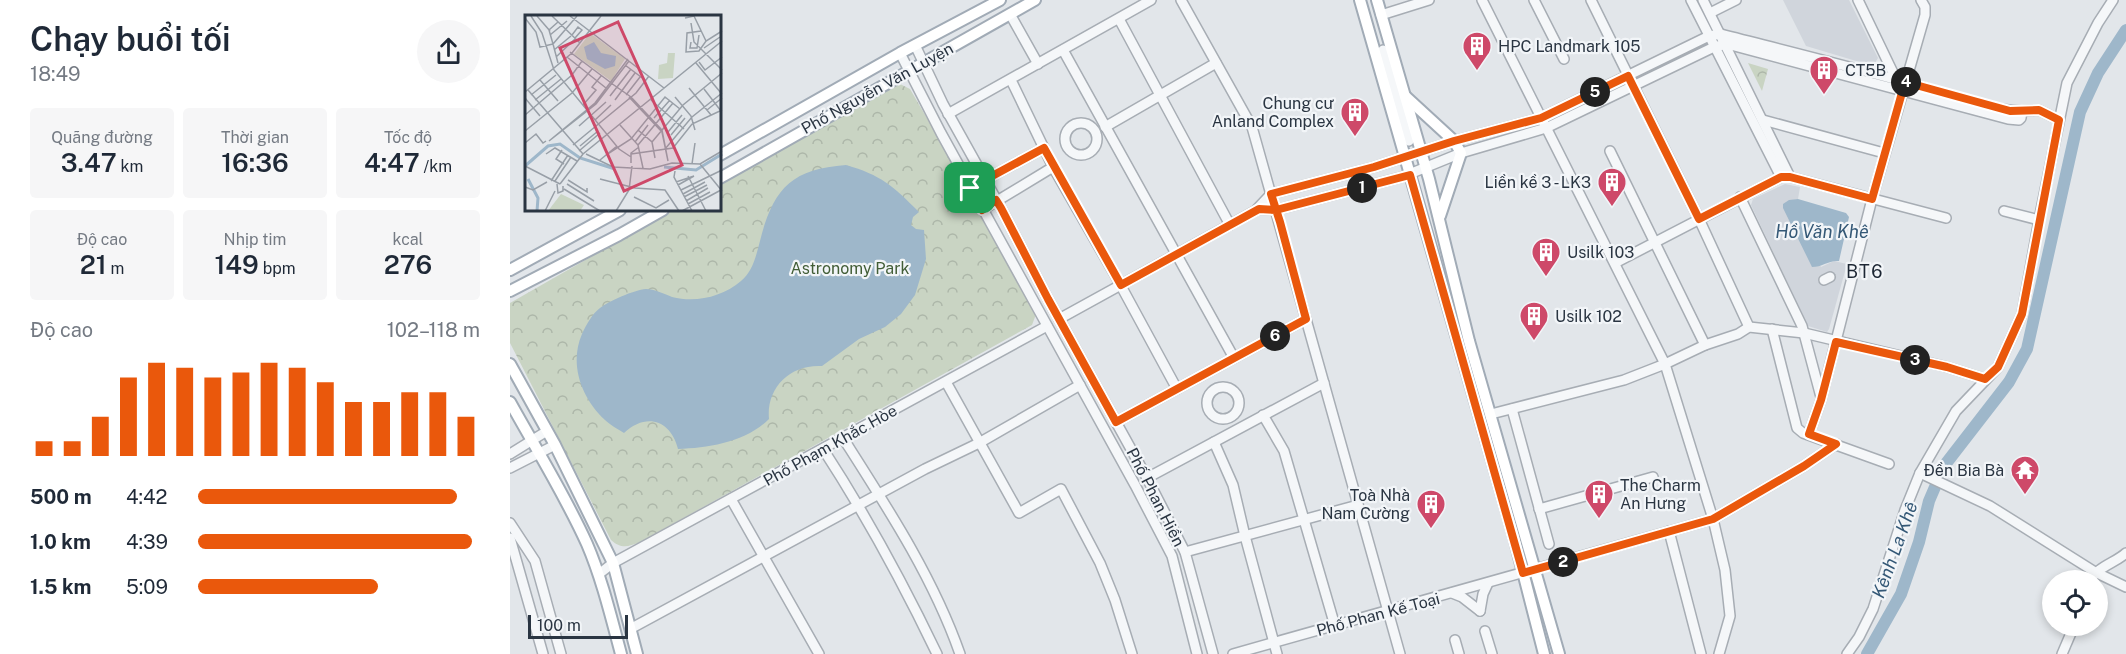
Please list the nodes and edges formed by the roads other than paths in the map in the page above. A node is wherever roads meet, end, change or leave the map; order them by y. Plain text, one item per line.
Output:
1 (1000, 0) edge
2 (1035, 0) edge
3 (1151, 0) edge
4 (1181, 0) edge
5 (1360, 0) edge
6 (1377, 0) edge
7 (1429, 0) edge
8 (1482, 0) edge
9 (1534, 0) edge
10 (1591, 0) edge
11 (1691, 0) edge
12 (1703, 0) edge
13 (1736, 0) edge
14 (1858, 0) edge
15 (1921, 0) edge
16 (2113, 0) edge
17 (1710, 13) junction
18 (1010, 14) junction
19 (1381, 15) junction
20 (1119, 19) junction
21 (1721, 34) junction
22 (1709, 36) junction
23 (915, 45) junction
24 (1727, 45) junction
25 (1714, 47) junction
26 (1063, 50) junction
27 (1383, 50) dead end
28 (900, 53) junction
29 (1564, 59) dead end
30 (923, 63) junction
31 (1216, 63) junction
32 (1038, 64) junction
33 (909, 71) junction
34 (1628, 76) junction
35 (1011, 80) junction
36 (1901, 84) junction
37 (1633, 86) junction
38 (1405, 96) junction
39 (1160, 97) junction
40 (948, 114) junction
41 (1541, 118) junction
42 (1763, 120) junction
43 (2059, 120) junction
44 (1105, 127) junction
45 (1546, 128) junction
46 (1409, 141) dead end
47 (1454, 141) junction
48 (1066, 148) dead end
49 (1610, 151) dead end
50 (1046, 152) junction
51 (1421, 152) junction
52 (1461, 153) junction
53 (1884, 153) junction
54 (722, 154) edge
55 (1405, 157) junction
56 (1053, 167) junction
57 (1425, 168) junction
58 (1410, 175) junction
59 (722, 177) edge
60 (1786, 177) junction
61 (984, 179) junction
62 (970, 188) junction
63 (1271, 194) junction
64 (1740, 197) junction
65 (1872, 199) junction
66 (996, 200) junction
67 (1259, 209) junction
68 (982, 210) junction
69 (1276, 210) junction
70 (2004, 211) dead end
71 (616, 212) edge
72 (659, 212) edge
73 (1946, 218) dead end
74 (1439, 219) junction
75 (1699, 219) junction
76 (2039, 220) junction
77 (1230, 225) junction
78 (1653, 242) junction
79 (1176, 255) junction
80 (1615, 263) junction
81 (510, 270) edge
82 (1121, 285) junction
83 (510, 291) edge
84 (1059, 319) junction
85 (1306, 319) junction
86 (1047, 326) junction
87 (1749, 327) junction
88 (1772, 329) junction
89 (1804, 333) junction
90 (1836, 342) junction
91 (1705, 345) junction
92 (1234, 358) junction
93 (510, 364) edge
94 (1665, 364) junction
95 (1208, 372) junction
96 (1985, 379) junction
97 (946, 382) junction
98 (1324, 383) junction
99 (1080, 385) junction
100 (1177, 389) junction
101 (1216, 390) junction
102 (1821, 400) junction
103 (510, 402) edge
104 (1512, 409) junction
105 (1491, 414) junction
106 (1263, 416) junction
107 (1230, 417) junction
108 (1116, 422) junction
109 (1239, 429) junction
110 (547, 431) junction
111 (1809, 434) junction
112 (843, 438) junction
113 (532, 441) junction
114 (1214, 442) junction
115 (979, 443) junction
116 (1836, 444) junction
117 (555, 445) junction
118 (823, 449) junction
119 (539, 453) junction
120 (510, 454) edge
121 (1890, 464) dead end
122 (510, 468) edge
123 (1924, 475) junction
124 (1653, 477) dead end
125 (1147, 478) junction
126 (879, 494) junction
127 (731, 499) junction
128 (859, 505) junction
129 (1358, 505) junction
130 (1539, 509) junction
131 (1713, 519) junction
132 (1305, 520) junction
133 (510, 523) edge
134 (1669, 531) junction
135 (1245, 536) junction
136 (510, 538) edge
137 (1549, 544) dead end
138 (1185, 552) junction
139 (2126, 553) edge
140 (764, 557) junction
141 (613, 563) junction
142 (1536, 570) junction
143 (2084, 570) edge
144 (2103, 570) edge
145 (1523, 573) junction
146 (599, 574) junction
147 (2108, 581) edge
148 (1488, 583) junction
149 (2126, 587) edge
150 (1452, 593) junction
151 (1539, 603) dead end
152 (1388, 612) junction
153 (1335, 626) junction
154 (630, 629) junction
155 (1485, 631) dead end
156 (2070, 636) edge
157 (1455, 640) dead end
158 (1274, 643) junction
159 (1551, 645) dead end
160 (543, 654) edge
161 (561, 654) edge
162 (621, 654) edge
163 (637, 654) edge
164 (819, 654) edge
165 (937, 654) edge
166 (960, 654) edge
167 (1132, 654) edge
168 (1197, 654) edge
169 (1213, 654) edge
170 (1233, 654) edge
171 (1277, 654) edge
172 (1400, 654) edge
173 (1459, 654) edge
174 (1492, 654) edge
175 (1544, 654) edge
176 (1559, 654) edge
177 (1701, 654) edge
178 (1719, 654) edge
179 (1847, 654) edge
180 (2062, 654) edge

1 - 23 main road, Phố Nguyễn Văn Luyện
2 - 18 main road, Phố Nguyễn Văn Luyện
3 - 20 street
4 - 31 street
5 - 55 main road
6 - 19 main road
7 - 19 street
8 - 41 street
9 - 29 street
10 - 34 street
11 - 22 street
12 - 17 street
13 - 17 street
14 - 36 street
15 - 36 street
16 - 43 street
17 - 21 street
18 - 30 main road, Phố Nguyễn Văn Luyện
18 - 32 street
19 - 38 main road
20 - 26 street
20 - 39 street
21 - 22 street
21 - 24 street
21 - 36 street
22 - 25 street
22 - 34 street
23 - 28 main road, Phố Nguyễn Văn Luyện
23 - 30 street, Phố Phan Hiền
24 - 25 street
24 - 36 street
24 - 42 street
25 - 37 street
25 - 60 street
26 - 32 street
26 - 44 street
27 - 46 street
28 - 33 street, Phố Phan Hiền
28 - 54 main road, Phố Nguyễn Văn Luyện
30 - 33 main road, Phố Nguyễn Văn Luyện
30 - 40 street, Phố Phan Hiền
31 - 39 street
31 - 63 street
32 - 35 street
33 - 59 main road, Phố Nguyễn Văn Luyện
33 - 62 street, Phố Phan Hiền
34 - 37 street
34 - 41 street
35 - 40 street
35 - 50 street
36 - 43 street
36 - 53 street
37 - 45 street
37 - 75 street
38 - 47 main road
38 - 51 main road
39 - 44 street
39 - 77 street
40 - 61 street, Phố Phan Hiền
41 - 45 street
41 - 47 street
42 - 53 street
42 - 60 street
43 - 76 street
44 - 79 street
45 - 52 street
45 - 80 street
47 - 51 street
47 - 52 main road
48 - 50 street
49 - 78 street
50 - 56 street
50 - 61 street
51 - 55 street
51 - 57 main road
52 - 57 street
52 - 74 main road
53 - 65 street
55 - 58 main road
55 - 63 street
56 - 66 street
56 - 82 street
57 - 58 street
57 - 74 main road
58 - 69 street
58 - 145 main road
60 - 64 street
60 - 65 street
61 - 62 street
61 - 66 street, Phố Phan Hiền
62 - 68 street, Phố Phan Hiền
63 - 67 street
63 - 69 street
64 - 75 street
64 - 89 street
65 - 73 street
65 - 90 street
66 - 68 street
66 - 84 street, Phố Phan Hiền
67 - 69 street
67 - 77 street
68 - 86 street, Phố Phan Hiền
69 - 85 street
70 - 76 street
71 - 81 main road
72 - 83 main road
74 - 105 main road
75 - 78 street
75 - 87 street
76 - 96 street
77 - 79 street
78 - 80 street
78 - 91 street
79 - 82 street
79 - 92 street
80 - 94 street
82 - 84 street
82 - 100 street
84 - 86 street, Phố Phạm Khắc Hòe
84 - 108 street, Phố Phan Hiền
85 - 92 street
85 - 98 street
86 - 97 street, Phố Phạm Khắc Hòe
86 - 99 street, Phố Phan Hiền
87 - 88 street
87 - 91 street
88 - 89 street
88 - 111 street
89 - 90 street
89 - 102 street
90 - 96 street
90 - 102 street
91 - 94 street
92 - 95 street
93 - 110 main road
94 - 104 street
94 - 131 street
95 - 100 street
95 - 101 street
96 - 123 street
97 - 112 street, Phố Phạm Khắc Hòe
97 - 115 street
98 - 106 street
98 - 129 street
99 - 115 street
99 - 168 street, Phố Phan Hiền
100 - 108 street
101 - 107 street
101 - 107 street
102 - 111 street
103 - 113 main road
104 - 105 street
104 - 130 street
105 - 142 main road
106 - 109 street
106 - 132 street
107 - 109 street
108 - 125 street, Phố Phan Hiền
109 - 114 street
110 - 113 street
110 - 117 main road
111 - 116 street
112 - 118 street, Phố Phạm Khắc Hòe
112 - 126 street
113 - 119 main road
113 - 120 street
114 - 125 street
114 - 135 street
115 - 126 street
115 - 167 street
116 - 121 street
116 - 131 street, Phố Phan Kế Toại
117 - 119 street
117 - 141 main road
118 - 127 street, Phố Phạm Khắc Hòe
118 - 128 street
119 - 122 street
119 - 146 main road
123 - 143 street
123 - 179 street
124 - 130 street
125 - 138 street, Phố Phan Hiền
126 - 128 street
126 - 166 street
127 - 140 street
127 - 141 street, Phố Phạm Khắc Hòe
128 - 140 street
128 - 165 street
129 - 132 street
129 - 152 street
130 - 137 street
131 - 134 street, Phố Phan Kế Toại
131 - 178 street
132 - 135 street
132 - 153 street
133 - 161 street
134 - 142 street, Phố Phan Kế Toại
134 - 177 street
135 - 138 street
135 - 158 street
136 - 160 street
138 - 169 street, Phố Phan Hiền
139 - 144 street
140 - 154 street
140 - 164 street
141 - 146 street, Phố Phạm Khắc Hòe
141 - 154 main road
142 - 145 street, Phố Phan Kế Toại
142 - 176 main road
145 - 148 street, Phố Phan Kế Toại
145 - 175 main road
146 - 162 main road
147 - 149 street
148 - 150 street, Phố Phan Kế Toại
148 - 150 street
150 - 152 street, Phố Phan Kế Toại
151 - 159 street
152 - 153 street, Phố Phan Kế Toại
152 - 172 street
153 - 158 street, Phố Phan Kế Toại
154 - 163 main road
155 - 174 street
156 - 180 street
157 - 173 street
158 - 170 street, Phố Phan Kế Toại
158 - 171 street

